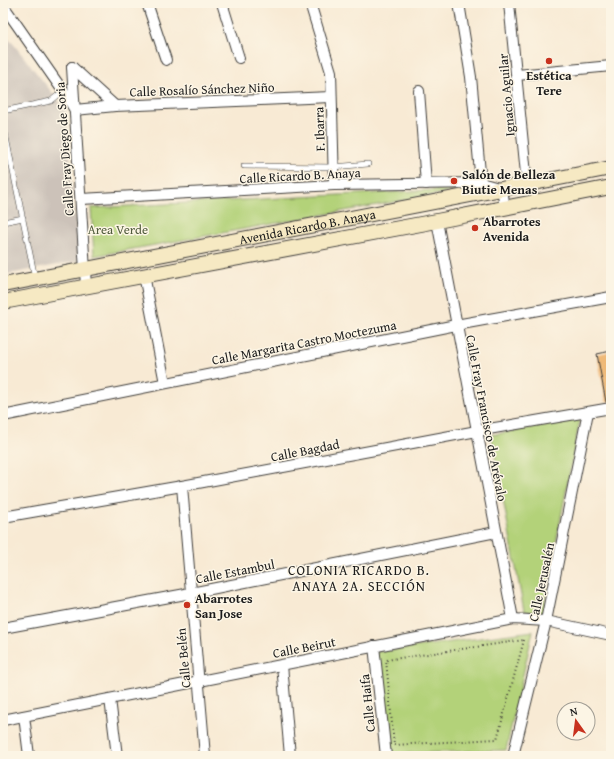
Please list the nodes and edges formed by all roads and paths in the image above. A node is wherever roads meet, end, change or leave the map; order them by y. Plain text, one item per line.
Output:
1 (147, 3) edge
2 (222, 3) edge
3 (310, 3) edge
4 (459, 3) edge
5 (510, 3) edge
6 (3, 5) edge
7 (239, 58) dead end
8 (166, 60) dead end
9 (611, 66) edge
10 (517, 75) junction
11 (64, 91) junction
12 (419, 91) dead end
13 (331, 97) junction
14 (115, 106) junction
15 (75, 110) junction
16 (3, 111) edge
17 (3, 123) edge
18 (368, 164) dead end
19 (244, 166) dead end
20 (333, 167) junction
21 (611, 168) edge
22 (481, 183) junction
23 (426, 184) junction
24 (527, 184) junction
25 (334, 185) junction
26 (611, 187) edge
27 (502, 189) junction
28 (81, 200) junction
29 (506, 208) junction
30 (23, 218) junction
31 (436, 221) junction
32 (3, 222) edge
33 (85, 268) junction
34 (144, 275) junction
35 (35, 278) junction
36 (3, 284) edge
37 (86, 286) junction
38 (611, 297) edge
39 (3, 302) edge
40 (456, 325) junction
41 (165, 383) junction
42 (611, 408) edge
43 (588, 412) junction
44 (3, 416) edge
45 (477, 431) junction
46 (182, 486) junction
47 (3, 517) edge
48 (496, 532) junction
49 (191, 593) junction
50 (513, 619) junction
51 (546, 621) junction
52 (3, 628) edge
53 (611, 635) edge
54 (374, 646) junction
55 (386, 660) joint
56 (282, 665) junction
57 (199, 681) junction
58 (110, 699) junction
59 (24, 716) junction
60 (3, 720) edge
61 (29, 756) edge
62 (117, 756) edge
63 (205, 756) edge
64 (290, 756) edge
65 (386, 756) edge
66 (513, 756) edge

1 - 8 street
2 - 7 street
3 - 13 street, F. Ibarra
4 - 22 street
5 - 10 street, Ignacio Aguilar
6 - 11 street
9 - 10 street
10 - 24 street, Ignacio Aguilar
11 - 15 street
11 - 16 lane
12 - 23 street
13 - 14 street, Calle Rosalío Sánchez Niño
13 - 20 street, F. Ibarra
14 - 15 street, Calle Rosalío Sánchez Niño
14 - 15 street, Calle Fray Diego de Soria
15 - 28 street, Calle Fray Diego de Soria
17 - 30 lane
18 - 20 lane
19 - 20 lane
20 - 25 street, F. Ibarra
21 - 24 main road, Avenida Ricardo B. Anaya
22 - 23 street, Calle Ricardo B. Anaya
22 - 27 street, Calle Ricardo B. Anaya
23 - 25 street, Calle Ricardo B. Anaya
24 - 27 main road, Avenida Ricardo B. Anaya
25 - 28 street, Calle Ricardo B. Anaya
26 - 29 main road, Avenida Ricardo B. Anaya
27 - 29 street
27 - 33 main road, Avenida Ricardo B. Anaya
28 - 33 street, Calle Fray Diego de Soria
29 - 31 main road, Avenida Ricardo B. Anaya
30 - 32 lane
30 - 35 lane
31 - 34 main road, Avenida Ricardo B. Anaya
31 - 40 street, Calle Fray Francisco de Arévalo
33 - 35 main road, Avenida Ricardo B. Anaya
33 - 37 street, Calle Fray Diego de Soria
34 - 37 main road, Avenida Ricardo B. Anaya
34 - 41 street
35 - 36 main road, Avenida Ricardo B. Anaya
37 - 39 main road, Avenida Ricardo B. Anaya
38 - 40 street, Calle Margarita Castro Moctezuma
40 - 41 street, Calle Margarita Castro Moctezuma
40 - 45 street, Calle Fray Francisco de Arévalo
41 - 44 street, Calle Margarita Castro Moctezuma
42 - 43 street, Calle Bagdad
43 - 45 street, Calle Bagdad
43 - 51 street, Calle Jerusalén
45 - 46 street, Calle Bagdad
45 - 48 street, Calle Fray Francisco de Arévalo
46 - 47 street, Calle Bagdad
46 - 49 street, Calle Belén
48 - 49 street, Calle Estambul
48 - 50 street, Calle Fray Francisco de Arévalo
49 - 52 street, Calle Estambul
49 - 57 street, Calle Belén
50 - 51 street, Calle Beirut
50 - 54 street, Calle Beirut
51 - 53 street, Calle Beirut
51 - 66 street, Calle Jerusalén
54 - 56 street, Calle Beirut
54 - 65 street, Calle Haifa
55 - 55 path
56 - 57 street, Calle Beirut
56 - 64 street
57 - 58 street, Calle Beirut
57 - 63 street, Calle Belén
58 - 59 street, Calle Beirut
58 - 62 street
59 - 60 street, Calle Beirut
59 - 61 street

